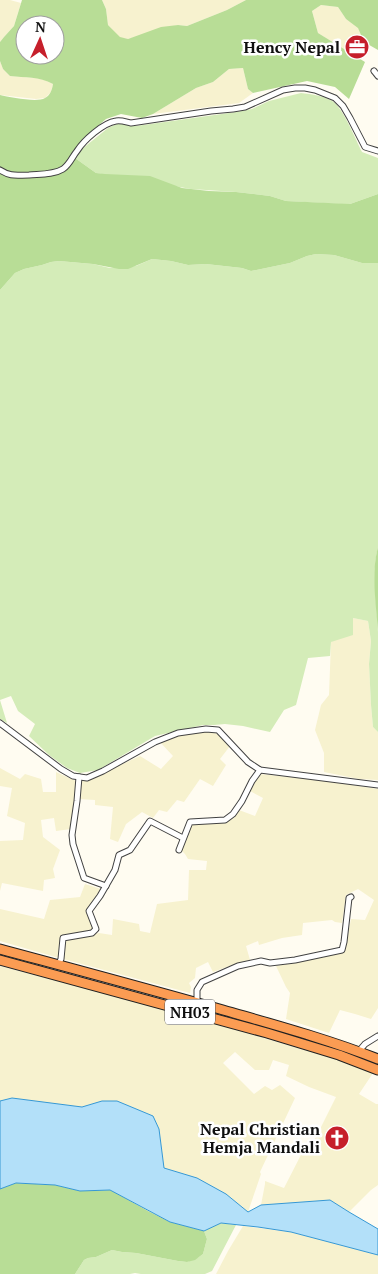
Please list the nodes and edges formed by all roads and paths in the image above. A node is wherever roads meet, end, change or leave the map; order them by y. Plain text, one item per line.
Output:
1 (378, 151) edge
2 (0, 170) edge
3 (0, 723) edge
4 (260, 770) junction
5 (78, 777) junction
6 (378, 784) edge
7 (183, 838) junction
8 (179, 850) dead end
9 (106, 886) junction
10 (351, 897) dead end
11 (0, 949) edge
12 (0, 960) edge
13 (58, 965) junction
14 (197, 1002) junction
15 (378, 1036) edge
16 (359, 1051) junction
17 (378, 1059) edge
18 (378, 1070) edge

1 - 2 street
3 - 5 street
4 - 5 street
4 - 6 street
4 - 7 street
5 - 9 street
7 - 8 street
7 - 9 street
9 - 13 street
10 - 14 street
11 - 13 highway
12 - 18 highway, NH03
13 - 14 highway
14 - 16 highway
15 - 16 street
16 - 17 highway

